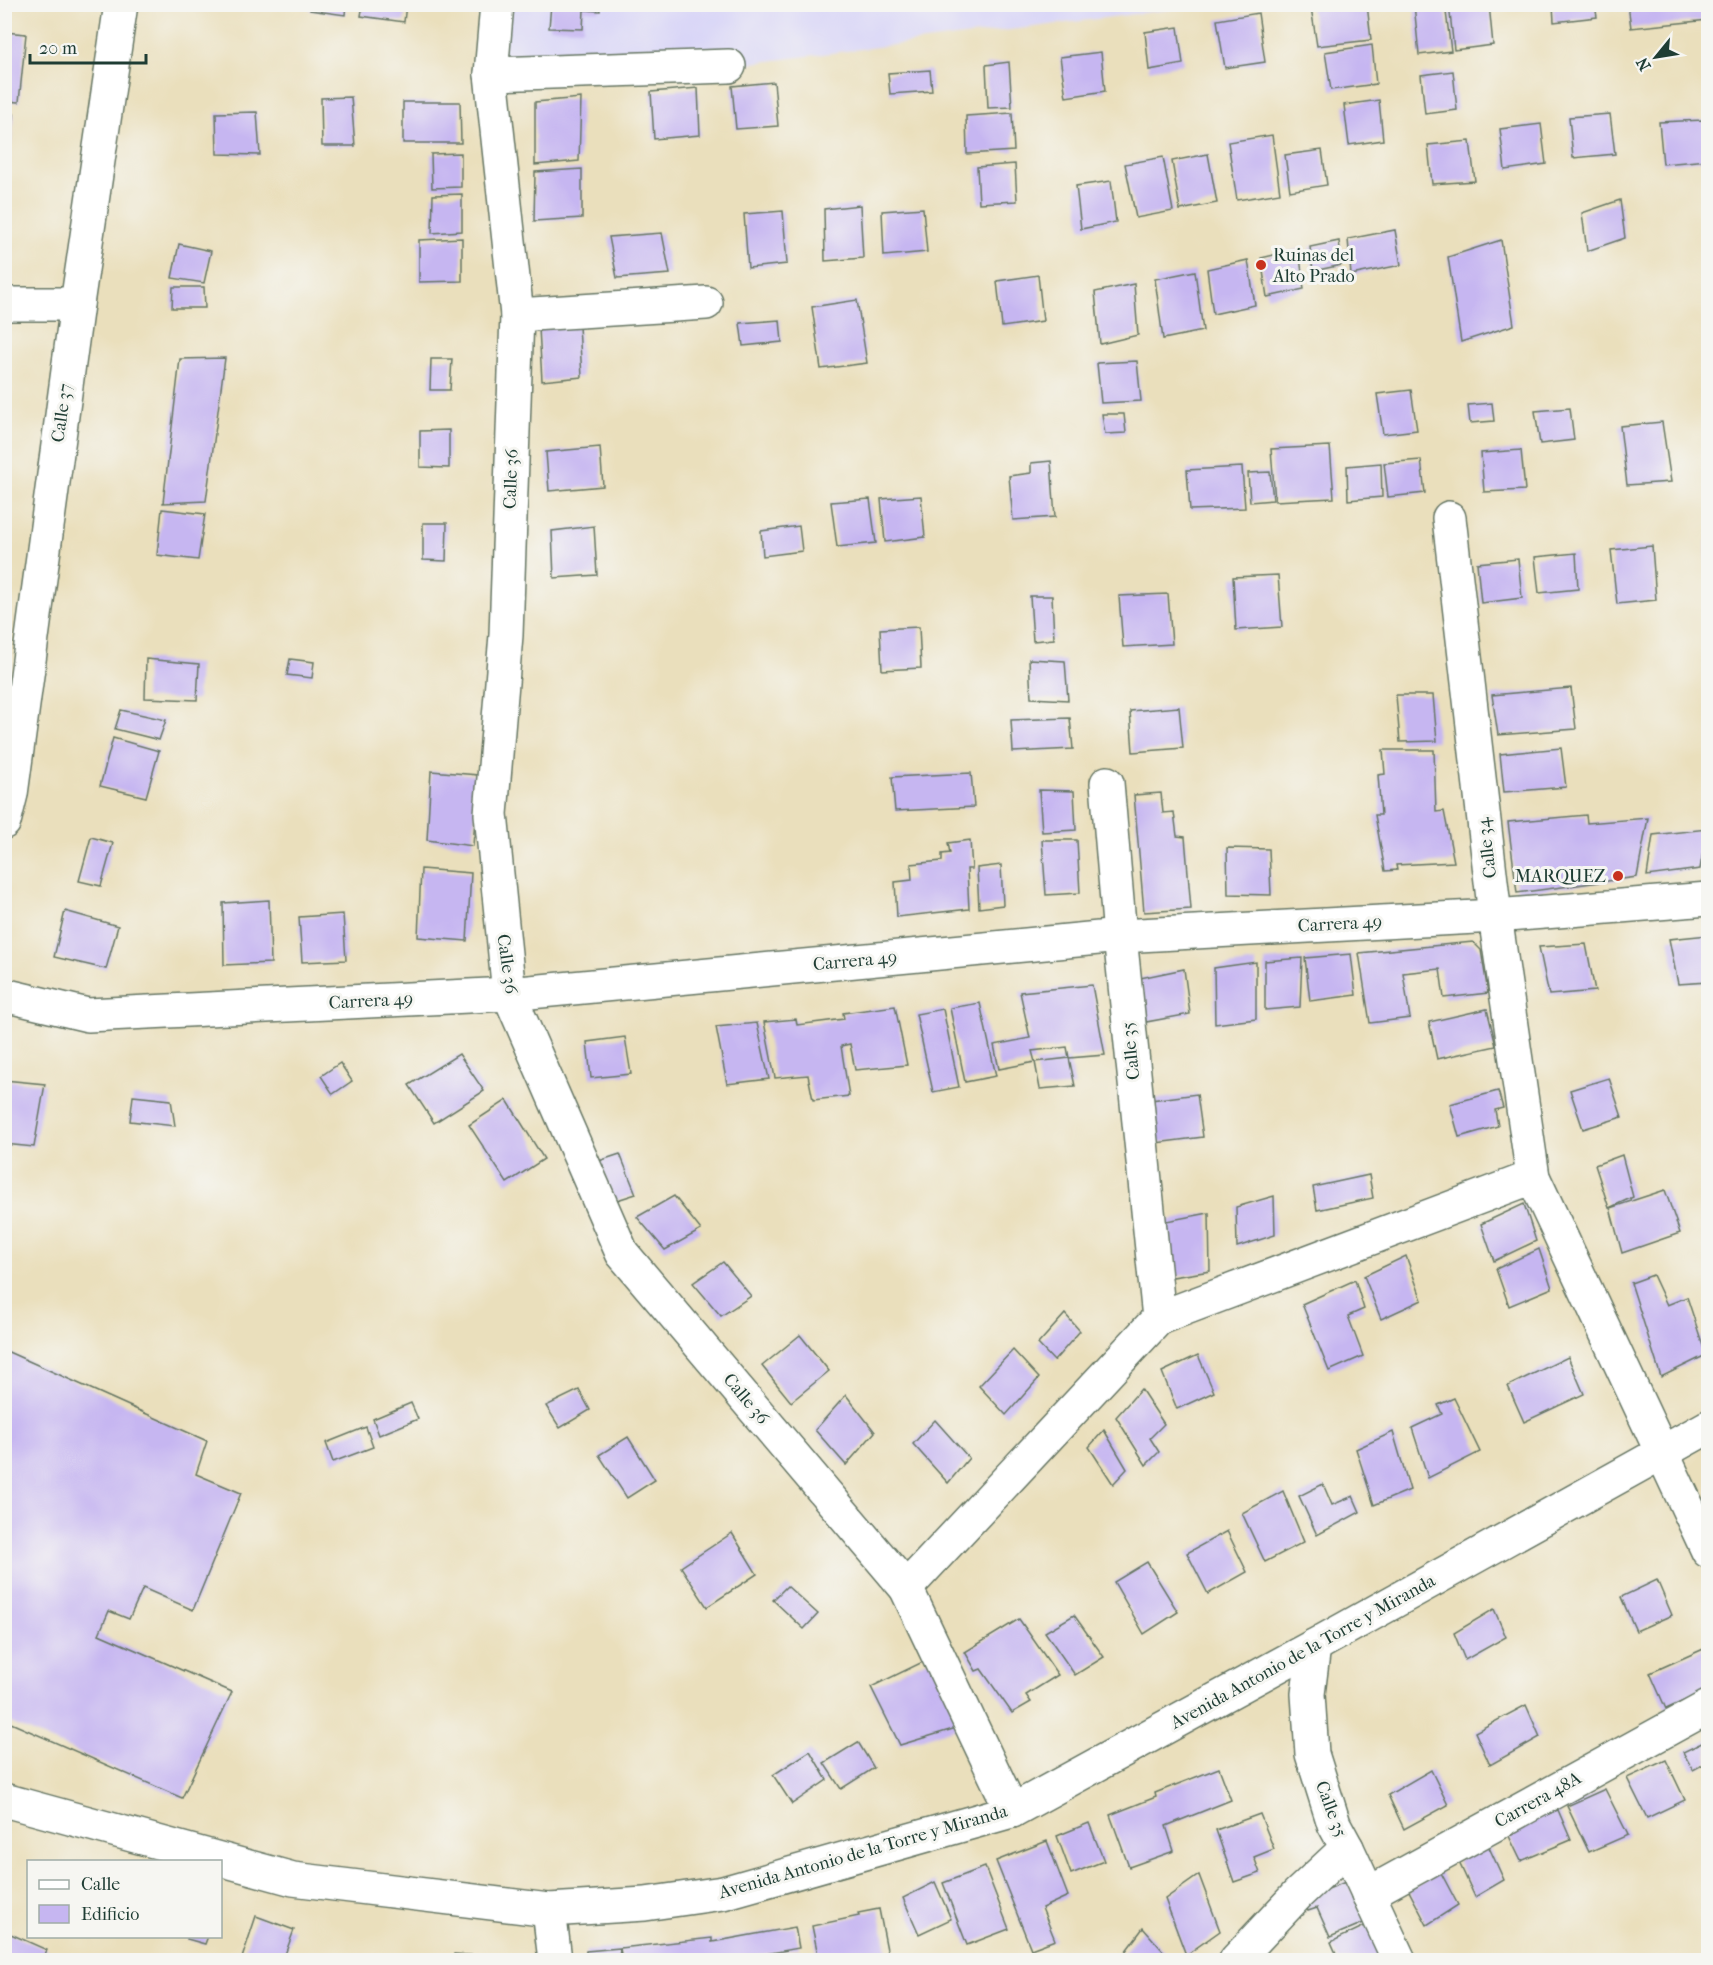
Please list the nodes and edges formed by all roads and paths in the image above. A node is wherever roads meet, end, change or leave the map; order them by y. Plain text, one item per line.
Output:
1 (121, 4) edge
2 (497, 4) edge
3 (729, 66) dead end
4 (492, 74) junction
5 (706, 303) dead end
6 (4, 304) edge
7 (77, 304) junction
8 (517, 315) junction
9 (1449, 518) dead end
10 (1107, 783) dead end
11 (4, 822) edge
12 (1708, 899) edge
13 (1495, 916) junction
14 (1119, 936) junction
15 (4, 994) edge
16 (509, 994) junction
17 (1533, 1177) junction
18 (1159, 1318) junction
19 (1708, 1426) edge
20 (1661, 1453) junction
21 (1708, 1551) edge
22 (906, 1588) junction
23 (1314, 1646) junction
24 (1708, 1707) edge
25 (4, 1800) edge
26 (1012, 1811) junction
27 (1347, 1848) junction
28 (1368, 1894) junction
29 (549, 1910) junction
30 (555, 1960) edge
31 (1236, 1960) edge
32 (1399, 1960) edge

1 - 7 street, Calle 37
2 - 4 street, Calle 36
3 - 4 street
4 - 8 street, Calle 36
5 - 8 street
6 - 7 street
7 - 11 street, Calle 37
8 - 16 street, Calle 36
9 - 13 street, Calle 34
10 - 14 street, Calle 35
12 - 13 street, Carrera 49
13 - 14 street, Carrera 49
13 - 17 street, Calle 34
14 - 16 street, Carrera 49
14 - 18 street, Calle 35
15 - 16 street, Carrera 49
16 - 22 street, Calle 36
17 - 18 street
17 - 20 street, Calle 34
18 - 22 street
19 - 20 street, Avenida Antonio de la Torre y Miranda
20 - 21 street, Calle 34
20 - 23 street, Avenida Antonio de la Torre y Miranda
22 - 26 street, Calle 36
23 - 26 street, Avenida Antonio de la Torre y Miranda
23 - 27 street, Calle 35
24 - 28 street, Carrera 48A
25 - 29 street, Avenida Antonio de la Torre y Miranda
26 - 29 street, Avenida Antonio de la Torre y Miranda
27 - 28 street, Calle 35
27 - 31 street
28 - 32 street, Calle 35
29 - 30 street

